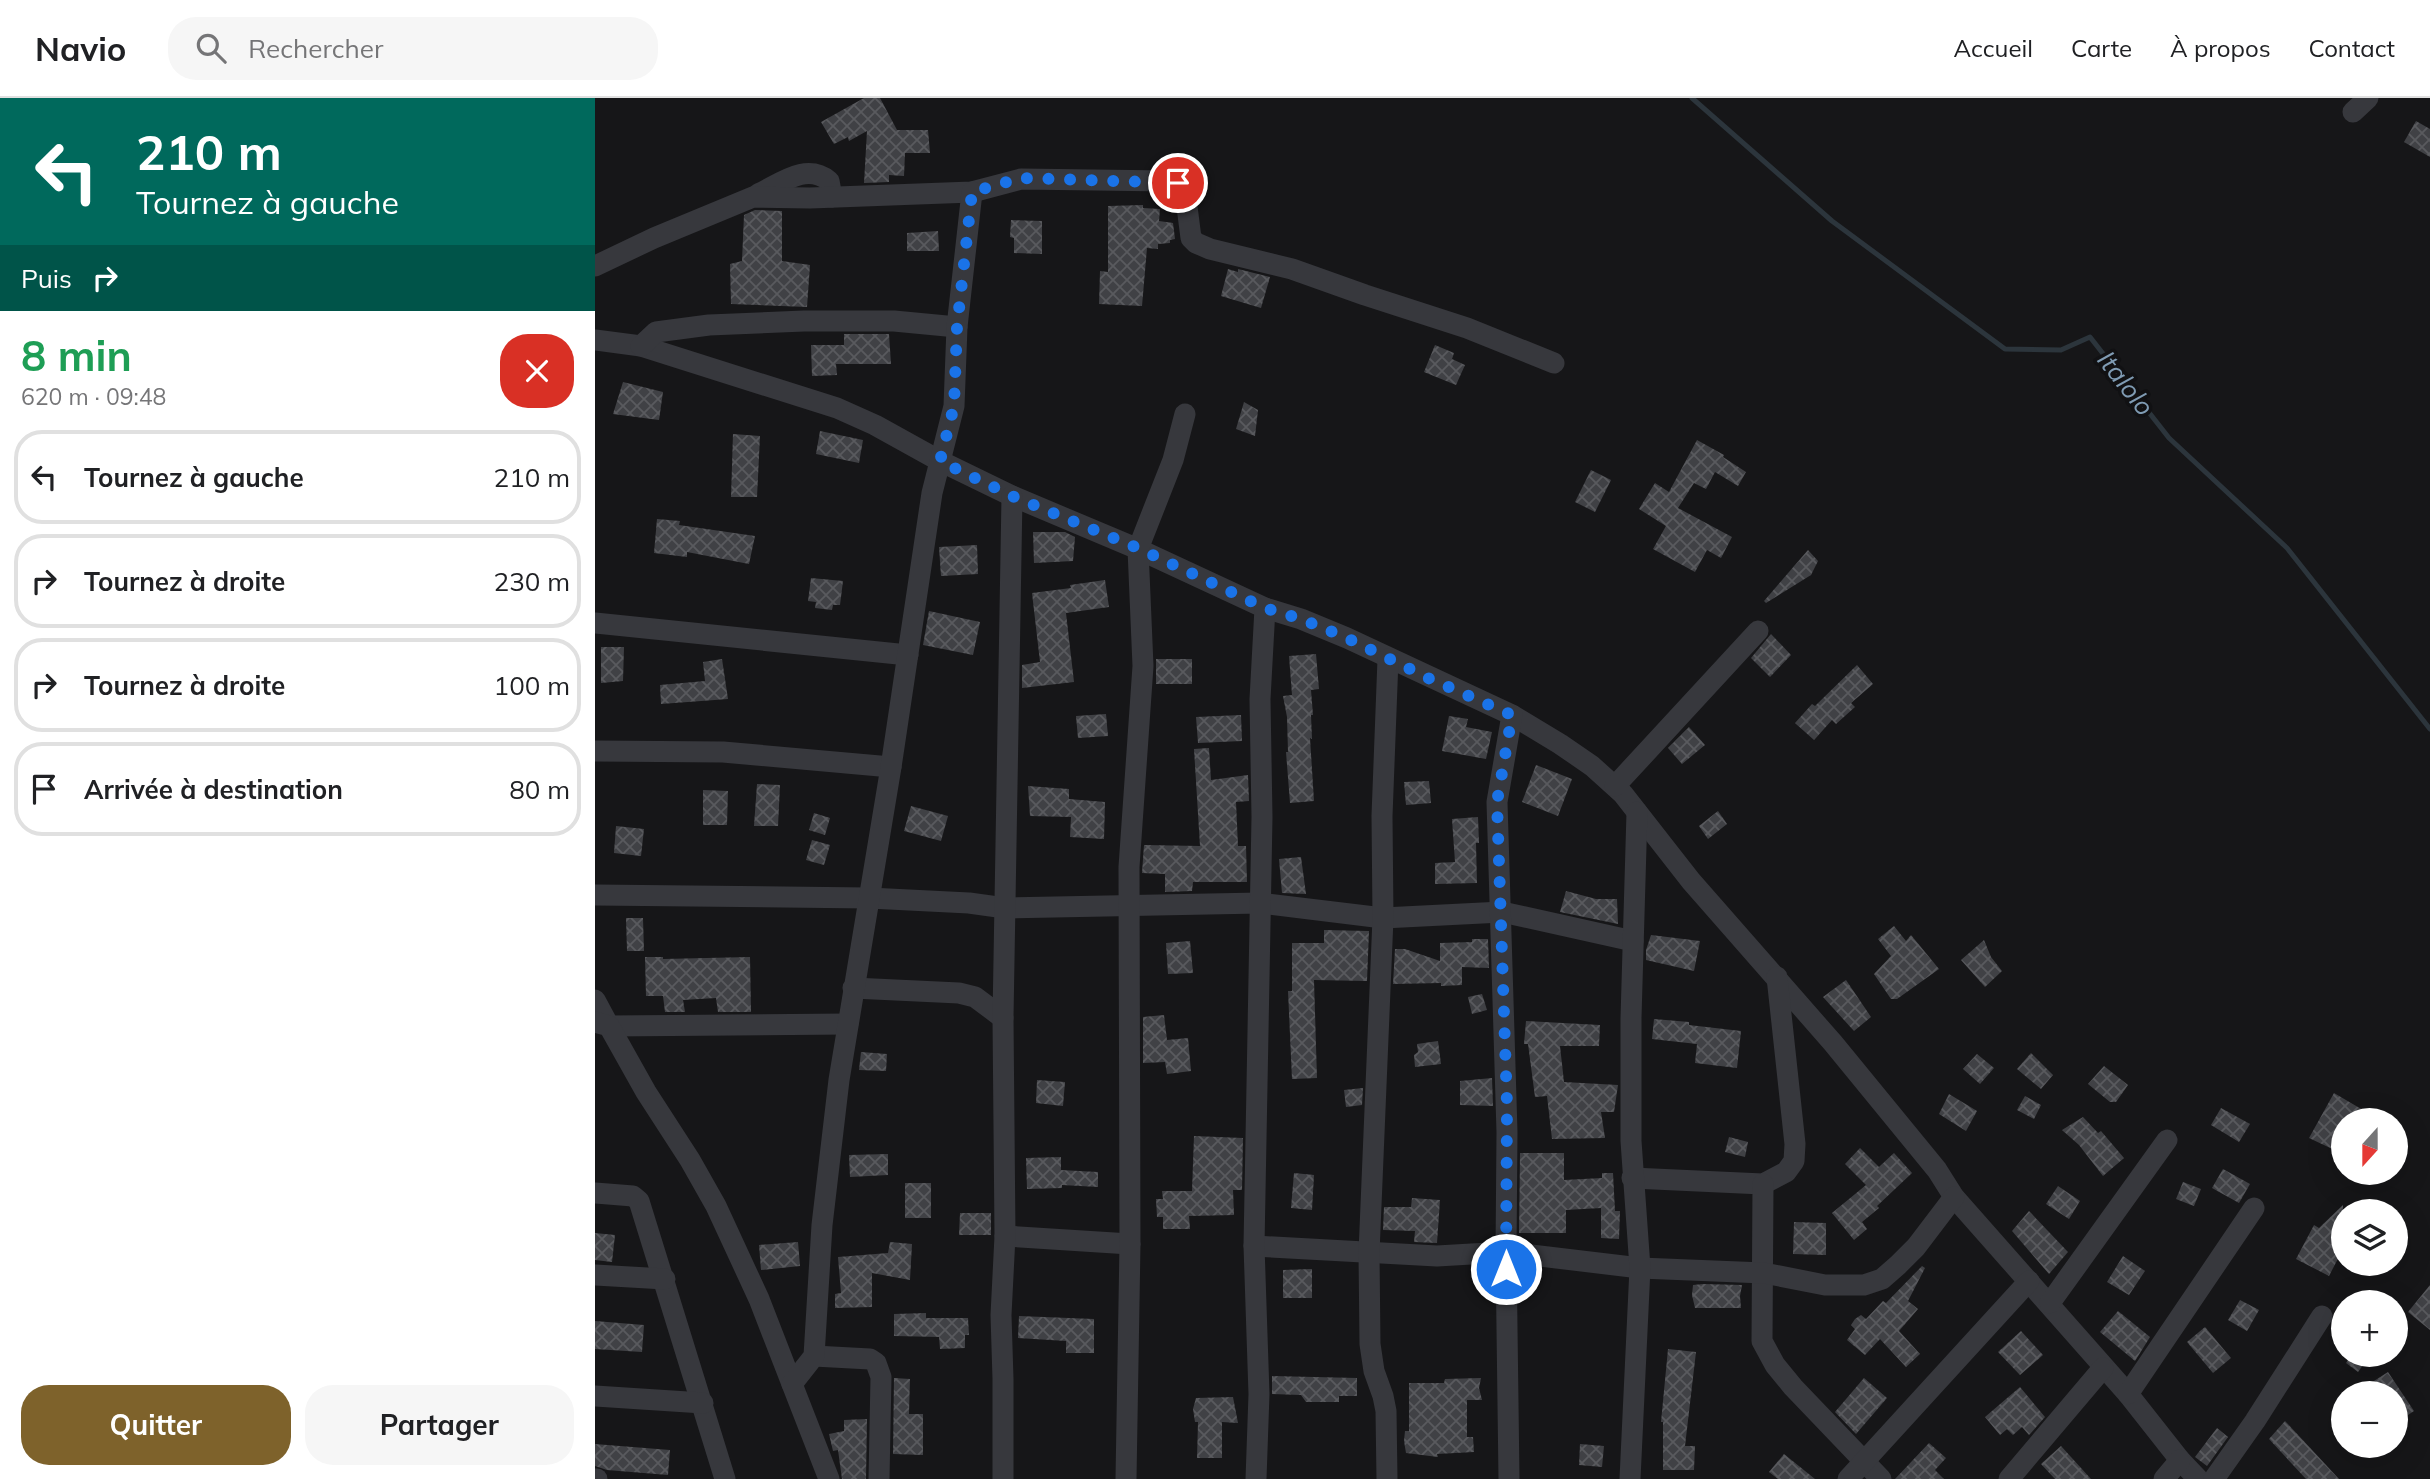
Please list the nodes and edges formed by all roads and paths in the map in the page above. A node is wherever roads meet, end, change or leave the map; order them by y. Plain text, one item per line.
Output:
1 (972, 192) junction
2 (595, 267) edge
3 (957, 327) junction
4 (595, 340) edge
5 (641, 346) junction
6 (1554, 363) dead end
7 (1185, 414) dead end
8 (940, 461) junction
9 (1012, 496) junction
10 (1138, 548) junction
11 (1265, 608) junction
12 (595, 623) edge
13 (1758, 631) dead end
14 (908, 655) junction
15 (1388, 659) junction
16 (1512, 715) junction
17 (595, 751) edge
18 (891, 767) junction
19 (1615, 786) junction
20 (1637, 812) junction
21 (595, 895) edge
22 (869, 898) junction
23 (1260, 902) junction
24 (1130, 904) junction
25 (1005, 908) junction
26 (1502, 912) junction
27 (1383, 918) junction
28 (1633, 941) junction
29 (1777, 977) junction
30 (853, 988) junction
31 (595, 1000) edge
32 (1003, 1018) junction
33 (602, 1024) edge
34 (848, 1024) junction
35 (2167, 1140) dead end
36 (1632, 1178) junction
37 (1763, 1184) junction
38 (595, 1193) edge
39 (1954, 1197) junction
40 (2254, 1208) dead end
41 (1005, 1236) junction
42 (1130, 1244) junction
43 (1254, 1246) junction
44 (1506, 1252) junction
45 (1369, 1253) junction
46 (1640, 1268) junction
47 (1764, 1273) junction
48 (595, 1275) edge
49 (665, 1279) junction
50 (2029, 1280) junction
51 (2050, 1303) junction
52 (2322, 1316) dead end
53 (814, 1356) junction
54 (2103, 1368) junction
55 (792, 1384) junction
56 (2128, 1394) junction
57 (595, 1396) edge
58 (703, 1403) junction
59 (2180, 1460) junction
60 (1863, 1461) junction
61 (725, 1479) edge
62 (829, 1479) edge
63 (879, 1479) edge
64 (1003, 1479) edge
65 (1126, 1479) edge
66 (1256, 1479) edge
67 (1387, 1479) edge
68 (1509, 1479) edge
69 (1630, 1479) edge
70 (1848, 1479) edge
71 (1881, 1479) edge
72 (2009, 1479) edge
73 (2164, 1479) edge
74 (2198, 1479) edge
75 (2214, 1479) edge

1 - 2 street
1 - 3 street
1 - 6 street
3 - 5 street
3 - 8 street
4 - 5 street
5 - 8 street
7 - 10 street
8 - 9 street
8 - 14 street
9 - 10 street
9 - 25 street
10 - 11 street
10 - 24 street
11 - 15 street
11 - 23 street
12 - 14 street
13 - 19 street
14 - 18 street
15 - 16 street
15 - 27 street
16 - 19 street
16 - 26 street
17 - 18 street
18 - 22 street
19 - 20 street
20 - 28 street
20 - 29 street
21 - 22 street
22 - 25 street
22 - 30 street
23 - 24 street
23 - 27 street
23 - 43 street
24 - 25 street
24 - 42 street
25 - 32 street
26 - 27 street
26 - 28 street
26 - 44 street
27 - 45 street
28 - 36 street
29 - 37 street
29 - 39 street
30 - 32 street
30 - 34 street
31 - 33 street
32 - 41 street
33 - 34 street
33 - 55 street
34 - 53 street
35 - 51 street
36 - 37 street
36 - 46 street
37 - 47 street
38 - 49 street
39 - 47 street
39 - 50 street
40 - 56 street
41 - 42 street
41 - 64 street
42 - 65 street
43 - 45 street
43 - 66 street
44 - 45 street
44 - 46 street
44 - 68 street
45 - 67 street
46 - 47 street
46 - 69 street
47 - 60 street
48 - 49 street
49 - 58 street
50 - 51 street
50 - 60 street
51 - 54 street
52 - 75 street
53 - 55 street
53 - 63 street
54 - 56 street
54 - 72 street
55 - 62 street
56 - 59 street
57 - 58 street
58 - 61 street
59 - 73 street
59 - 74 street
60 - 70 street
60 - 71 street

